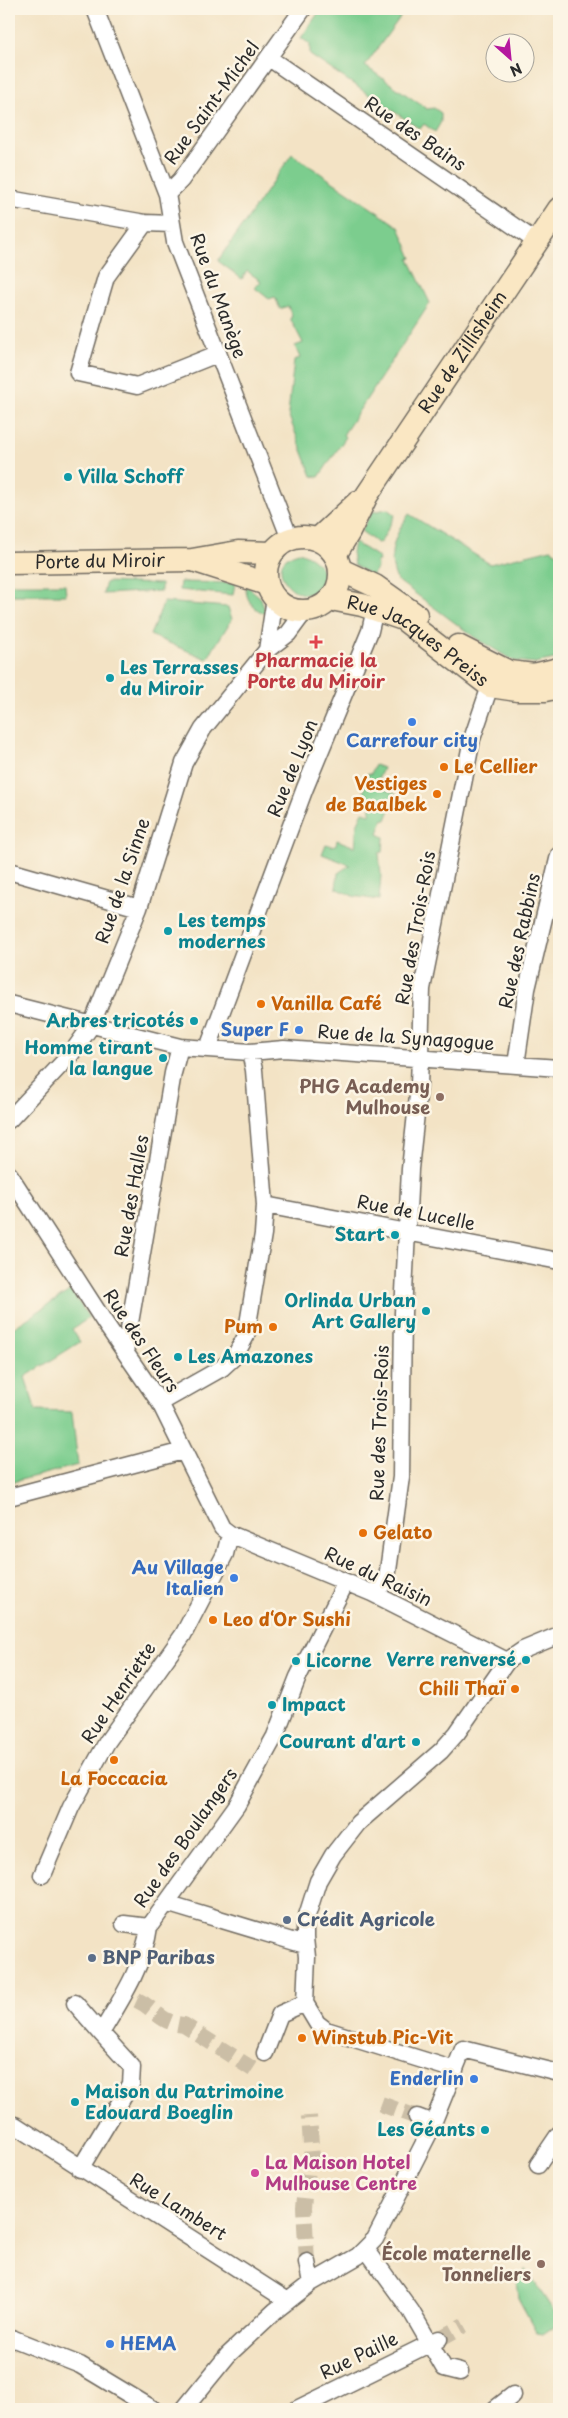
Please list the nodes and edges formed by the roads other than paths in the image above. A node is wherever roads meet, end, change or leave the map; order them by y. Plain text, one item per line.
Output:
1 (95, 9) edge
2 (303, 9) edge
3 (269, 58) junction
4 (167, 194) junction
5 (9, 198) edge
6 (559, 209) edge
7 (145, 223) junction
8 (172, 224) junction
9 (537, 242) junction
10 (217, 354) junction
11 (367, 495) junction
12 (290, 539) junction
13 (318, 539) junction
14 (272, 553) junction
15 (192, 560) junction
16 (338, 562) junction
17 (9, 563) edge
18 (271, 591) junction
19 (331, 599) junction
20 (374, 609) junction
21 (305, 611) junction
22 (267, 650) junction
23 (559, 669) edge
24 (490, 686) junction
25 (559, 687) edge
26 (559, 855) edge
27 (9, 871) edge
28 (139, 908) junction
29 (9, 1004) edge
30 (91, 1026) junction
31 (180, 1047) junction
32 (208, 1048) junction
33 (250, 1052) junction
34 (419, 1058) junction
35 (516, 1065) junction
36 (559, 1068) edge
37 (9, 1120) edge
38 (9, 1174) edge
39 (265, 1206) junction
40 (407, 1231) junction
41 (559, 1262) edge
42 (130, 1319) junction
43 (105, 1323) junction
44 (124, 1352) junction
45 (160, 1403) junction
46 (183, 1451) junction
47 (9, 1497) edge
48 (230, 1534) junction
49 (346, 1582) junction
50 (372, 1593) junction
51 (559, 1635) edge
52 (507, 1661) junction
53 (42, 1875) dead end
54 (166, 1903) junction
55 (124, 1924) dead end
56 (149, 1927) junction
57 (305, 1945) junction
58 (74, 2003) dead end
59 (305, 2003) junction
60 (101, 2033) junction
61 (265, 2053) dead end
62 (455, 2070) junction
63 (559, 2072) edge
64 (417, 2117) tunnel mouth
65 (432, 2124) junction
66 (12, 2126) edge
67 (559, 2134) edge
68 (538, 2165) dead end
69 (80, 2169) junction
70 (366, 2249) junction
71 (307, 2262) tunnel mouth
72 (311, 2283) junction
73 (288, 2301) junction
74 (9, 2337) edge
75 (434, 2341) junction
76 (460, 2372) dead end
77 (513, 2395) dead end
78 (153, 2409) edge
79 (184, 2409) edge
80 (297, 2409) edge
81 (495, 2409) edge

1 - 4 street, Rue du Manège
2 - 3 street, Rue Saint-Michel
3 - 4 street, Rue Saint-Michel
3 - 9 street, Rue des Bains
4 - 8 street, Rue du Manège
5 - 7 street
6 - 9 main road, Rue de Zillisheim
7 - 8 street
7 - 10 street
8 - 10 street, Rue du Manège
9 - 11 main road, Rue de Zillisheim
10 - 12 street, Rue du Manège
11 - 13 main road, Rue de Zillisheim
11 - 16 main road, Rue de Zillisheim
12 - 13 main road
12 - 14 main road
13 - 16 main road
14 - 15 main road, Porte du Miroir
14 - 18 main road
15 - 17 main road, Porte du Miroir
15 - 18 main road, Porte du Miroir
16 - 19 main road
16 - 23 main road, Rue Jacques Preiss
18 - 21 main road, Porte du Miroir
18 - 22 street
19 - 20 main road, Rue Jacques Preiss
19 - 21 main road
20 - 24 main road, Rue Jacques Preiss
20 - 32 street, Rue de Lyon
21 - 22 street, Rue de la Sinne
22 - 28 street, Rue de la Sinne
24 - 25 main road, Rue Jacques Preiss
24 - 34 street, Rue des Trois-Rois
26 - 35 street, Rue des Rabbins
27 - 28 street
28 - 30 street, Rue de la Sinne
29 - 30 street, Rue de la Synagogue
30 - 31 street, Rue de la Synagogue
30 - 37 street, Rue de la Sinne
31 - 32 street, Rue de la Synagogue
31 - 42 street, Rue des Halles
32 - 33 street, Rue de la Synagogue
33 - 34 street, Rue de la Synagogue
33 - 39 street
34 - 35 street, Rue de la Synagogue
34 - 40 street, Rue des Trois-Rois
35 - 36 street, Rue de la Synagogue
38 - 43 street, Rue des Fleurs
39 - 40 street, Rue de Lucelle
39 - 45 street
40 - 41 street, Rue de Lucelle
40 - 50 street, Rue des Trois-Rois
42 - 43 street
42 - 44 street, Rue des Halles
43 - 44 street, Rue des Fleurs
44 - 45 street, Rue des Fleurs
45 - 46 street, Rue des Fleurs
46 - 47 street
46 - 48 street, Rue des Fleurs
48 - 49 street, Rue du Raisin
48 - 53 street, Rue Henriette
49 - 50 street, Rue du Raisin
49 - 54 street, Rue des Boulangers
50 - 52 street, Rue du Raisin
51 - 52 street
52 - 57 street
54 - 56 street, Rue des Boulangers
54 - 57 street
55 - 56 street
56 - 60 street
57 - 59 street
58 - 60 street
59 - 61 street
59 - 62 street
60 - 69 street
62 - 63 street
62 - 65 street
64 - 65 street
65 - 70 street
66 - 69 street, Rue Lambert
67 - 68 street
69 - 73 street, Rue Lambert
70 - 72 street
70 - 75 street
71 - 72 street
72 - 73 street
73 - 79 street
74 - 78 street
75 - 76 street
75 - 80 street, Rue Paille
77 - 81 street

